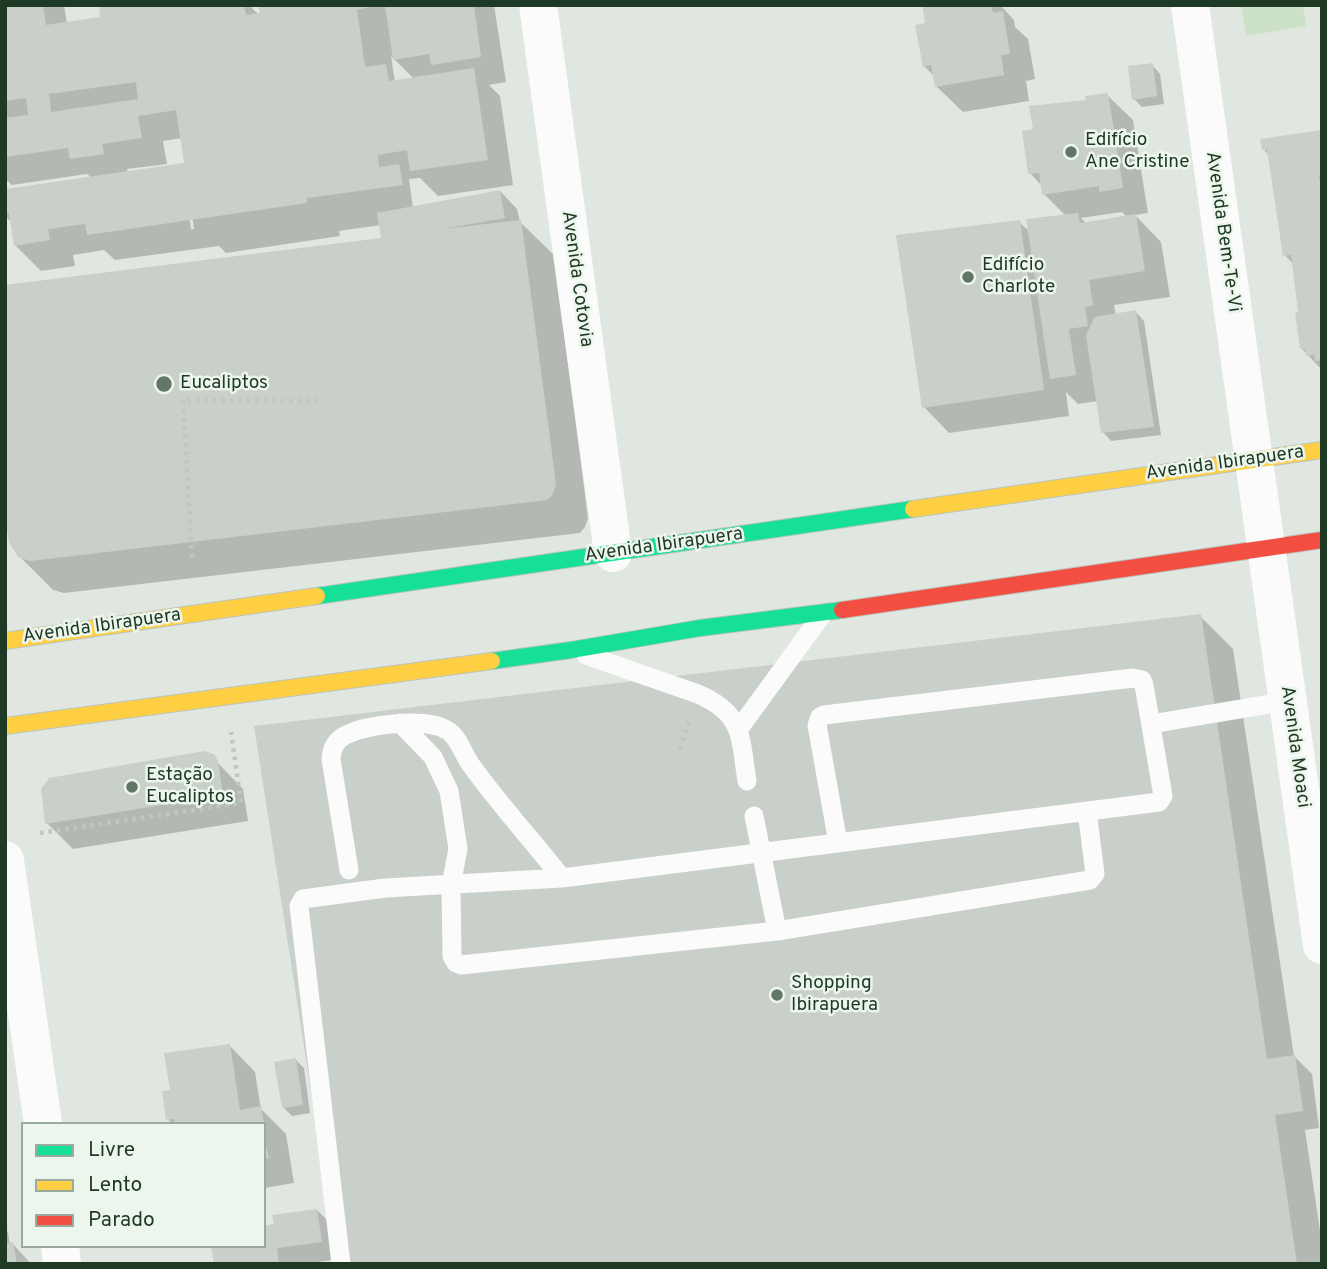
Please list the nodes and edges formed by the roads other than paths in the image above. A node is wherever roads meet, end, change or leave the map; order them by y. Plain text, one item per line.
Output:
1 (538, 5) edge
2 (1190, 5) edge
3 (1322, 450) edge
4 (1254, 460) junction
5 (1322, 540) edge
6 (1266, 548) junction
7 (613, 553) junction
8 (824, 613) junction
9 (5, 641) edge
10 (571, 650) junction
11 (1288, 701) junction
12 (400, 723) junction
13 (1151, 724) junction
14 (5, 726) edge
15 (738, 730) junction
16 (747, 781) dead end
17 (1087, 811) junction
18 (754, 816) dead end
19 (838, 843) junction
20 (761, 852) junction
21 (1315, 852) edge
22 (5, 860) edge
23 (349, 870) dead end
24 (562, 878) junction
25 (451, 885) junction
26 (777, 931) junction
27 (1322, 945) edge
28 (43, 1122) edge
29 (341, 1264) edge

1 - 7 street, Avenida Cotovia
2 - 4 street, Avenida Bem-Te-Vi
3 - 4 main road, Avenida Ibirapuera
4 - 6 street
4 - 7 main road, Avenida Ibirapuera
5 - 6 main road
6 - 8 main road
6 - 11 street, Avenida Moaci
7 - 9 main road, Avenida Ibirapuera
8 - 10 main road
8 - 15 lane
10 - 14 main road
10 - 15 lane
11 - 13 lane
11 - 21 street, Avenida Moaci
12 - 23 lane
12 - 24 lane
12 - 25 lane
13 - 17 lane
13 - 19 lane
15 - 16 lane
17 - 19 lane
17 - 26 lane
18 - 20 lane
19 - 20 lane
20 - 24 lane
20 - 26 lane
21 - 27 street, Avenida Moaci
22 - 28 street
24 - 25 lane
25 - 26 lane
25 - 29 lane

